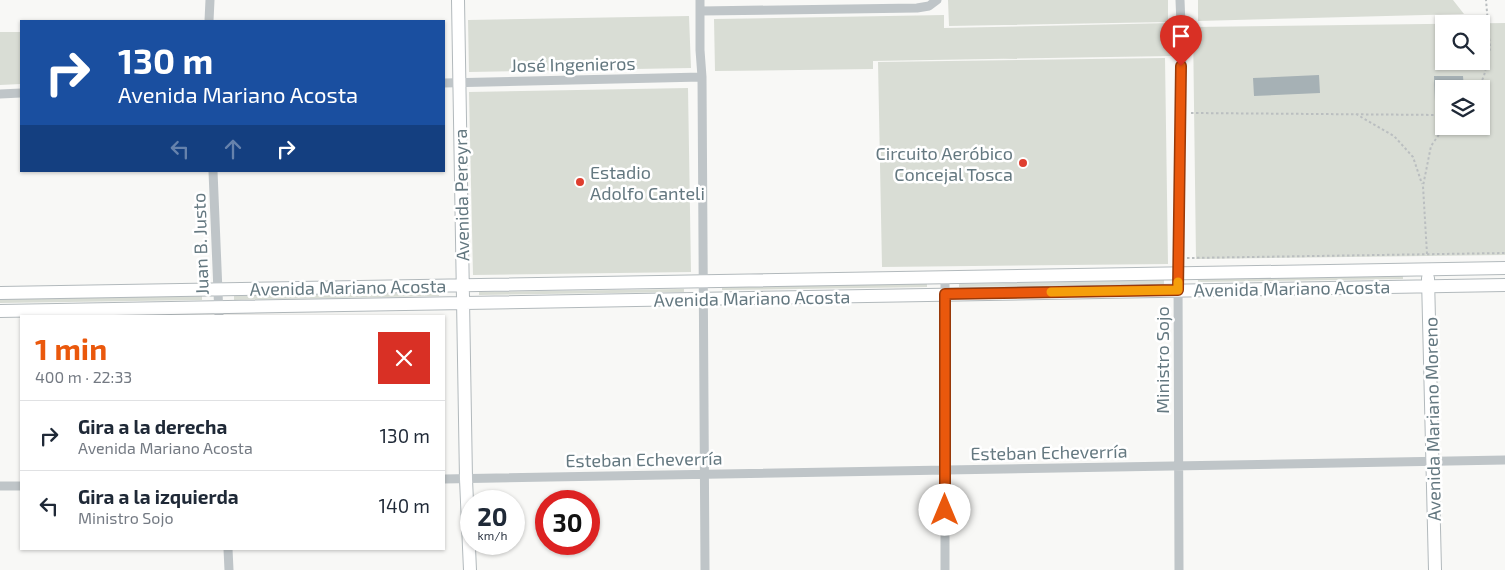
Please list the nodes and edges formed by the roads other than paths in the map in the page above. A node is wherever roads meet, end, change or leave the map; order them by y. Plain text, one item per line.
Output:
1 (210, 0) edge
2 (458, 0) edge
3 (700, 0) edge
4 (937, 0) edge
5 (1180, 0) edge
6 (700, 11) junction
7 (209, 20) edge
8 (702, 77) junction
9 (445, 83) edge
10 (459, 83) junction
11 (20, 93) edge
12 (0, 94) edge
13 (213, 172) edge
14 (1505, 268) edge
15 (1428, 269) junction
16 (1178, 273) junction
17 (945, 277) junction
18 (704, 281) junction
19 (1505, 284) edge
20 (462, 285) junction
21 (1428, 286) junction
22 (218, 289) junction
23 (1178, 290) junction
24 (0, 293) edge
25 (945, 294) junction
26 (703, 298) junction
27 (463, 303) junction
28 (0, 311) edge
29 (219, 312) edge
30 (1505, 460) edge
31 (1433, 462) junction
32 (1178, 466) junction
33 (945, 470) junction
34 (704, 474) junction
35 (466, 478) junction
36 (445, 479) edge
37 (0, 486) edge
38 (20, 486) edge
39 (228, 550) edge
40 (229, 570) edge
41 (470, 570) edge
42 (705, 570) edge
43 (945, 570) edge
44 (1179, 570) edge
45 (1435, 570) edge

1 - 7 street
2 - 10 main road, Avenida Pereyra
3 - 6 street
4 - 6 street
5 - 16 street, Ministro Sojo
6 - 8 street
8 - 10 street, José Ingenieros
8 - 18 street
9 - 10 street, José Ingenieros
10 - 20 main road, Avenida Pereyra
11 - 12 street
13 - 22 street, Juan B. Justo
14 - 15 main road, Avenida Mariano Acosta
15 - 16 main road, Avenida Mariano Acosta
15 - 21 main road, Avenida Mariano Moreno
16 - 17 main road, Avenida Mariano Acosta
16 - 23 street, Ministro Sojo
17 - 18 main road, Avenida Mariano Acosta
17 - 25 street
18 - 20 main road, Avenida Mariano Acosta
18 - 26 street
19 - 21 main road, Avenida Mariano Acosta
20 - 22 main road, Avenida Mariano Acosta
20 - 27 main road, Avenida Pereyra
21 - 23 main road, Avenida Mariano Acosta
21 - 31 main road, Avenida Mariano Moreno
22 - 24 main road, Avenida Mariano Acosta
22 - 29 street, Juan B. Justo
23 - 25 main road, Avenida Mariano Acosta
23 - 32 street, Ministro Sojo
25 - 26 main road, Avenida Mariano Acosta
25 - 33 street
26 - 27 main road, Avenida Mariano Acosta
26 - 34 street
27 - 29 main road, Avenida Mariano Acosta
27 - 35 main road, Avenida Pereyra
28 - 29 main road, Avenida Mariano Acosta
30 - 31 street, Esteban Echeverría
31 - 32 street, Esteban Echeverría
31 - 45 main road, Avenida Mariano Moreno
32 - 33 street, Esteban Echeverría
32 - 44 street, Ministro Sojo
33 - 34 street, Esteban Echeverría
33 - 43 street
34 - 35 street, Esteban Echeverría
34 - 42 street
35 - 36 street, Esteban Echeverría
35 - 41 main road, Avenida Pereyra
37 - 38 street
39 - 40 street

